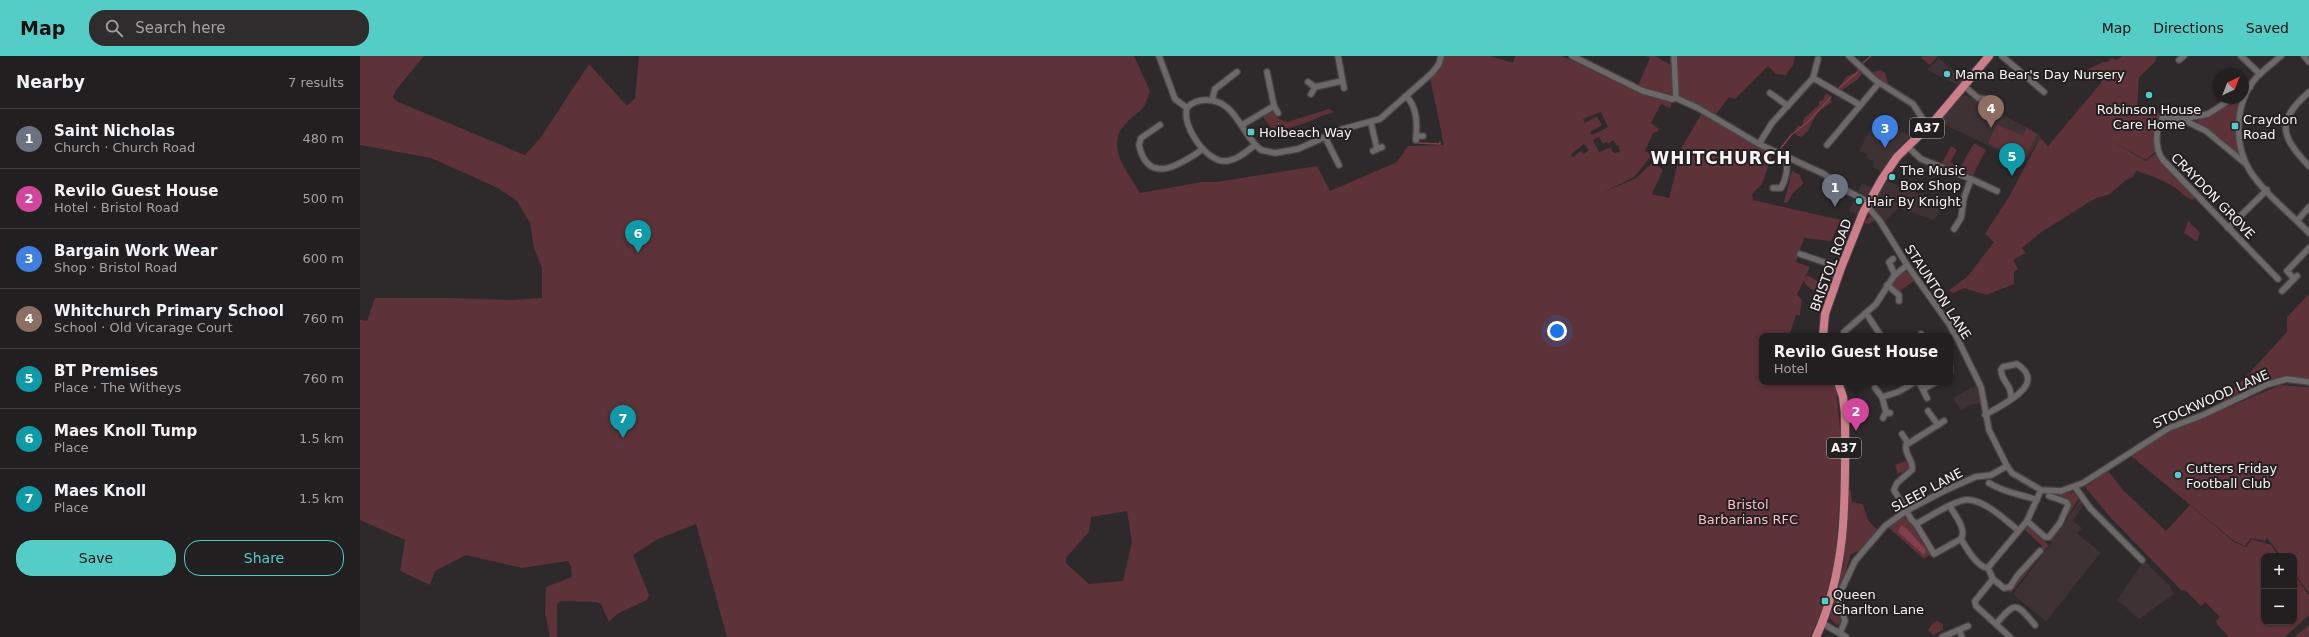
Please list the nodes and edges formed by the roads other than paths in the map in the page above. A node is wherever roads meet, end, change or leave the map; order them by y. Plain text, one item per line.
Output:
1 (1159, 56) edge
2 (1338, 56) edge
3 (1441, 56) edge
4 (1572, 56) edge
5 (1674, 56) edge
6 (1849, 56) edge
7 (1990, 56) edge
8 (2002, 56) edge
9 (2184, 56) edge
10 (2241, 56) edge
11 (2281, 56) edge
12 (2304, 56) edge
13 (1818, 59) dead end
14 (2179, 60) dead end
15 (2309, 62) edge
16 (2260, 74) junction
17 (1236, 76) dead end
18 (1261, 78) dead end
19 (1813, 78) junction
20 (1308, 82) dead end
21 (1879, 82) junction
22 (1963, 85) junction
23 (1316, 87) junction
24 (2250, 87) joint
25 (1769, 92) dead end
26 (2044, 92) dead end
27 (2309, 92) edge
28 (1311, 94) dead end
29 (1406, 96) junction
30 (1676, 98) junction
31 (1988, 99) dead end
32 (1212, 100) junction
33 (2224, 104) edge
34 (1860, 105) junction
35 (1274, 106) junction
36 (1788, 106) junction
37 (1187, 108) junction
38 (1278, 113) dead end
39 (2182, 119) junction
40 (1371, 123) junction
41 (1242, 125) junction
42 (1928, 127) junction
43 (1159, 128) dead end
44 (1325, 137) junction
45 (1418, 137) dead end
46 (1759, 144) junction
47 (1256, 145) junction
48 (1827, 145) dead end
49 (1907, 146) junction
50 (1203, 148) junction
51 (1377, 149) dead end
52 (1786, 156) junction
53 (2247, 164) junction
54 (1339, 166) dead end
55 (2309, 166) edge
56 (1971, 179) junction
57 (1773, 188) dead end
58 (2267, 190) junction
59 (1997, 191) dead end
60 (1868, 204) junction
61 (2309, 207) edge
62 (2297, 221) junction
63 (2228, 228) junction
64 (1954, 229) dead end
65 (2309, 233) edge
66 (2309, 248) edge
67 (1800, 254) dead end
68 (1890, 261) dead end
69 (1907, 265) junction
70 (1842, 268) junction
71 (1895, 275) junction
72 (2278, 279) dead end
73 (1887, 285) junction
74 (2282, 291) dead end
75 (1899, 301) dead end
76 (1866, 313) junction
77 (1846, 332) dead end
78 (1823, 333) edge
79 (1880, 333) edge
80 (2309, 382) edge
81 (1839, 385) edge
82 (1910, 385) edge
83 (1921, 385) edge
84 (1930, 385) edge
85 (1875, 388) dead end
86 (1923, 389) junction
87 (1882, 397) junction
88 (1927, 398) dead end
89 (2011, 399) junction
90 (1928, 410) dead end
91 (1886, 414) dead end
92 (1985, 415) junction
93 (1944, 421) dead end
94 (1938, 425) junction
95 (1902, 434) dead end
96 (1908, 443) junction
97 (2007, 466) junction
98 (1989, 483) dead end
99 (2075, 487) junction
100 (2041, 490) junction
101 (2066, 490) joint
102 (2049, 496) dead end
103 (2037, 500) junction
104 (1950, 506) junction
105 (1906, 511) junction
106 (2027, 521) junction
107 (1916, 524) junction
108 (2018, 530) junction
109 (1961, 539) junction
110 (2040, 551) dead end
111 (2142, 560) dead end
112 (1988, 568) junction
113 (1993, 579) junction
114 (1822, 623) junction
115 (1996, 624) junction
116 (2035, 625) dead end
117 (1968, 626) dead end
118 (1959, 630) junction
119 (1840, 633) junction
120 (1816, 637) edge
121 (1846, 637) edge
122 (1942, 637) edge
123 (1962, 637) edge
124 (2010, 637) edge

1 - 37 street
2 - 23 street
3 - 29 street
4 - 30 street
5 - 30 street
6 - 21 street
7 - 22 highway, BRISTOL ROAD / A37
8 - 26 street
9 - 14 street
10 - 16 street
11 - 16 street
12 - 15 street
13 - 19 street
16 - 24 street
17 - 32 street
18 - 35 street
19 - 34 street
19 - 36 street
20 - 23 street
21 - 34 street
21 - 42 street
22 - 31 street
22 - 42 highway, BRISTOL ROAD / A37
23 - 28 street
24 - 53 street
25 - 36 street
27 - 55 street
29 - 40 street
29 - 45 street
30 - 46 street
32 - 37 street
32 - 41 street
33 - 39 street
34 - 48 street
35 - 38 street
35 - 41 street
36 - 46 street
37 - 50 street
39 - 53 street
39 - 63 street, CRAYDON GROVE
40 - 44 street
40 - 51 street
41 - 47 street
42 - 49 highway, BRISTOL ROAD / A37
43 - 50 street
44 - 47 street
44 - 54 street
46 - 52 street
47 - 50 street
49 - 56 street
49 - 60 highway, BRISTOL ROAD / A37
52 - 57 street
52 - 60 street
53 - 58 street
56 - 59 street
56 - 64 street
58 - 62 street
58 - 63 street
60 - 69 street, STAUNTON LANE
60 - 70 highway, BRISTOL ROAD / A37
61 - 62 street
62 - 65 street
63 - 72 street, CRAYDON GROVE
66 - 74 street
67 - 70 street
68 - 71 street
69 - 71 street
69 - 92 street, STAUNTON LANE
70 - 78 highway, BRISTOL ROAD / A37
71 - 73 street
73 - 75 street
73 - 76 street
76 - 77 street
76 - 79 street
80 - 99 street, STOCKWOOD LANE
81 - 114 highway, A37
82 - 87 street
83 - 86 street
84 - 86 street
85 - 87 street
86 - 88 street
87 - 91 street
89 - 89 street
89 - 92 street
90 - 94 street
92 - 97 street, STAUNTON LANE
93 - 94 street
94 - 96 street
95 - 96 street
96 - 105 street
97 - 100 street, STAUNTON LANE
97 - 105 street, SLEEP LANE
98 - 103 street
99 - 101 street, STOCKWOOD LANE
99 - 111 street
100 - 101 street, STAUNTON LANE
100 - 103 street
102 - 106 street
103 - 106 street
104 - 107 street
104 - 108 street
104 - 109 street
105 - 107 street
105 - 119 street, SLEEP LANE
106 - 108 street
107 - 109 street
108 - 112 street
109 - 112 street
110 - 113 street
112 - 113 street
113 - 115 street
114 - 119 street
114 - 120 highway, A37
115 - 116 street
115 - 124 street
117 - 118 street
118 - 122 street
118 - 123 street
119 - 121 street

